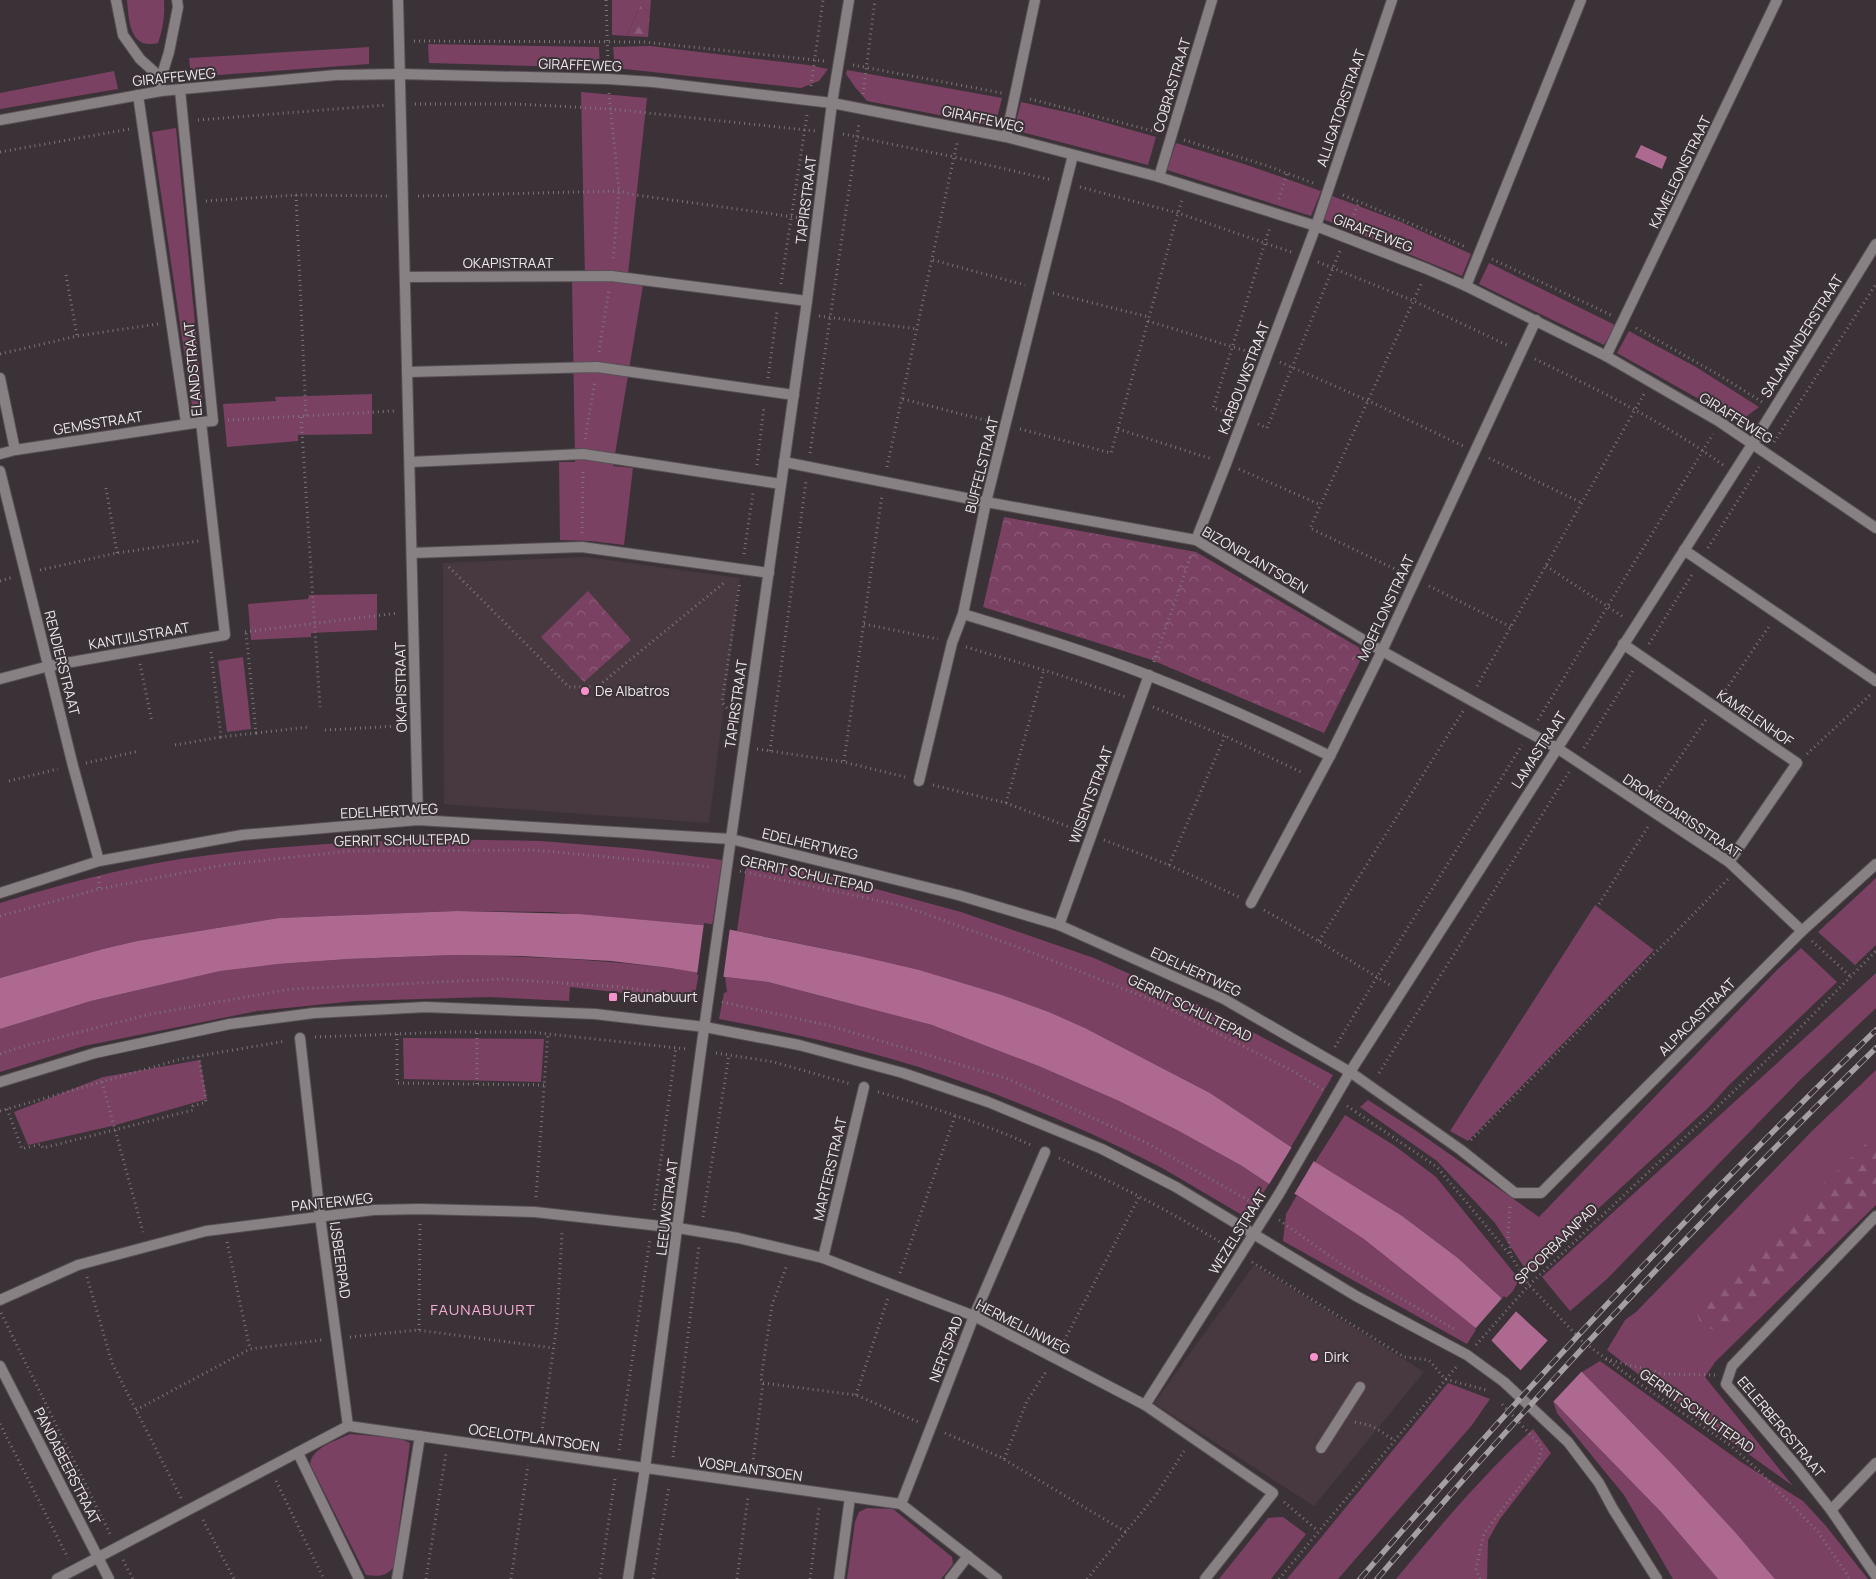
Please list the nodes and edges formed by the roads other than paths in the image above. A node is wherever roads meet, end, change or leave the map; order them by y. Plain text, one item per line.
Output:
1 (116, 0) edge
2 (177, 0) edge
3 (398, 0) edge
4 (849, 0) edge
5 (1035, 0) edge
6 (1212, 0) edge
7 (1392, 0) edge
8 (1581, 0) edge
9 (1777, 0) edge
10 (400, 74) junction
11 (161, 78) junction
12 (180, 90) junction
13 (161, 91) junction
14 (138, 94) junction
15 (832, 102) junction
16 (0, 120) edge
17 (1006, 137) junction
18 (1073, 155) junction
19 (1159, 177) junction
20 (1316, 226) junction
21 (1876, 244) edge
22 (1872, 259) edge
23 (405, 277) junction
24 (1466, 286) junction
25 (807, 301) junction
26 (1536, 320) junction
27 (1606, 356) junction
28 (407, 372) junction
29 (0, 378) edge
30 (794, 395) junction
31 (201, 422) junction
32 (186, 423) junction
33 (1753, 443) junction
34 (15, 450) junction
35 (0, 454) edge
36 (410, 462) junction
37 (784, 462) junction
38 (0, 471) edge
39 (781, 484) junction
40 (986, 502) junction
41 (1876, 528) edge
42 (1196, 540) junction
43 (1684, 550) junction
44 (412, 553) junction
45 (769, 573) junction
46 (963, 614) junction
47 (225, 634) joint
48 (1623, 644) junction
49 (1382, 651) junction
50 (49, 666) junction
51 (1149, 675) junction
52 (0, 679) edge
53 (1876, 681) edge
54 (1470, 700) joint
55 (1557, 748) junction
56 (1330, 756) junction
57 (919, 781) dead end
58 (418, 820) junction
59 (731, 839) junction
60 (99, 861) junction
61 (1876, 864) edge
62 (1733, 866) junction
63 (0, 893) edge
64 (1251, 903) dead end
65 (1059, 925) junction
66 (1802, 931) junction
67 (705, 1027) junction
68 (300, 1038) dead end
69 (1350, 1072) junction
70 (0, 1082) edge
71 (864, 1087) dead end
72 (1046, 1152) dead end
73 (1515, 1193) joint
74 (320, 1216) junction
75 (1876, 1216) edge
76 (678, 1228) junction
77 (1252, 1234) junction
78 (823, 1258) junction
79 (0, 1300) edge
80 (974, 1316) junction
81 (0, 1366) edge
82 (1360, 1387) dead end
83 (1145, 1405) junction
84 (348, 1426) junction
85 (420, 1436) junction
86 (1321, 1448) dead end
87 (298, 1453) junction
88 (1876, 1463) edge
89 (645, 1468) junction
90 (850, 1497) junction
91 (900, 1504) junction
92 (1831, 1510) junction
93 (968, 1556) junction
94 (98, 1557) junction
95 (1876, 1576) edge
96 (57, 1579) edge
97 (109, 1579) edge
98 (359, 1579) edge
99 (397, 1579) edge
100 (628, 1579) edge
101 (839, 1579) edge
102 (950, 1579) edge
103 (997, 1579) edge
104 (1205, 1579) edge
105 (1657, 1579) edge

1 - 11 street
2 - 11 street
3 - 10 street, OKAPISTRAAT
4 - 15 street, TAPIRSTRAAT
5 - 17 street
6 - 19 street, COBRASTRAAT
7 - 20 street, ALLIGATORSTRAAT
8 - 24 street
9 - 27 street, KAMELEONSTRAAT
10 - 12 street, GIRAFFEWEG
10 - 15 street, GIRAFFEWEG
10 - 23 street, OKAPISTRAAT
11 - 13 street
12 - 13 street, GIRAFFEWEG
12 - 31 street, ELANDSTRAAT
13 - 14 street, GIRAFFEWEG
14 - 16 street, GIRAFFEWEG
14 - 32 street, ELANDSTRAAT
15 - 17 street, GIRAFFEWEG
15 - 25 street, TAPIRSTRAAT
17 - 18 street, GIRAFFEWEG
18 - 19 street, GIRAFFEWEG
18 - 40 street, BUFFELSTRAAT
19 - 20 street, GIRAFFEWEG
20 - 24 street, GIRAFFEWEG
20 - 42 street, KARBOUWSTRAAT
21 - 22 street, SALAMANDERSTRAAT
22 - 33 street, SALAMANDERSTRAAT
23 - 25 street, OKAPISTRAAT
23 - 28 street, OKAPISTRAAT
24 - 26 street, GIRAFFEWEG
25 - 30 street, TAPIRSTRAAT
26 - 27 street, GIRAFFEWEG
26 - 49 street, MOEFLONSTRAAT
27 - 33 street, GIRAFFEWEG
28 - 30 street
28 - 36 street, OKAPISTRAAT
29 - 34 street
30 - 37 street, TAPIRSTRAAT
31 - 32 street, GEMSSTRAAT
31 - 47 street, ELANDSTRAAT
32 - 34 street, GEMSSTRAAT
33 - 41 street, GIRAFFEWEG
33 - 43 street, LAMASTRAAT
34 - 35 street, GEMSSTRAAT
36 - 39 street
36 - 44 street, OKAPISTRAAT
37 - 39 street, TAPIRSTRAAT
37 - 40 street, BIZONPLANTSOEN
38 - 50 street, RENDIERSTRAAT
39 - 45 street, TAPIRSTRAAT
40 - 42 street, BIZONPLANTSOEN
40 - 46 street, BUFFELSTRAAT
42 - 49 street, BIZONPLANTSOEN
43 - 48 street, LAMASTRAAT
43 - 53 street
44 - 45 street
44 - 58 street, OKAPISTRAAT
45 - 59 street, TAPIRSTRAAT
46 - 51 street
46 - 57 street, BUFFELSTRAAT
47 - 50 street, KANTJILSTRAAT
48 - 55 street, LAMASTRAAT
48 - 62 street, KAMELENHOF
49 - 54 street, BIZONPLANTSOEN
49 - 56 street, MOEFLONSTRAAT
50 - 52 street, KANTJILSTRAAT
50 - 60 street, RENDIERSTRAAT
51 - 56 street
51 - 65 street, WISENTSTRAAT
54 - 55 street, DROMEDARISSTRAAT
55 - 62 street, DROMEDARISSTRAAT
55 - 69 street, LAMASTRAAT
56 - 64 street, MOEFLONSTRAAT
58 - 59 street, EDELHERTWEG
58 - 60 street, EDELHERTWEG
59 - 65 street, EDELHERTWEG
59 - 67 street, LEEUWSTRAAT
60 - 63 street, EDELHERTWEG
61 - 66 street, ALPACASTRAAT
62 - 66 street, DROMEDARISSTRAAT
65 - 69 street, EDELHERTWEG
66 - 73 street, ALPACASTRAAT
67 - 70 street
67 - 76 street, LEEUWSTRAAT
67 - 77 street
68 - 74 street, IJSBEERPAD
69 - 73 street, EDELHERTWEG
69 - 77 street, WEZELSTRAAT
71 - 78 street, MARTERSTRAAT
72 - 80 street, NERTSPAD
74 - 76 street, PANTERWEG
74 - 79 street, PANTERWEG
74 - 84 street, IJSBEERPAD
75 - 92 street, EELERBERGSTRAAT
76 - 78 street, HERMELIJNWEG
76 - 89 street, LEEUWSTRAAT
77 - 83 street, WEZELSTRAAT
77 - 105 street
78 - 80 street, HERMELIJNWEG
80 - 83 street, HERMELIJNWEG
80 - 91 street, NERTSPAD
81 - 94 street, PANDABEERSTRAAT
82 - 86 street
83 - 104 street, HERMELIJNWEG
84 - 85 street, OCELOTPLANTSOEN
84 - 87 street
85 - 89 street, OCELOTPLANTSOEN
85 - 99 street
87 - 94 street
87 - 98 street
88 - 92 street
89 - 90 street, VOSPLANTSOEN
89 - 100 street, LEEUWSTRAAT
90 - 91 street, VOSPLANTSOEN
90 - 101 street
91 - 93 street, VOSPLANTSOEN
92 - 95 street, EELERBERGSTRAAT
93 - 102 street
93 - 103 street, VOSPLANTSOEN
94 - 96 street
94 - 97 street, PANDABEERSTRAAT

